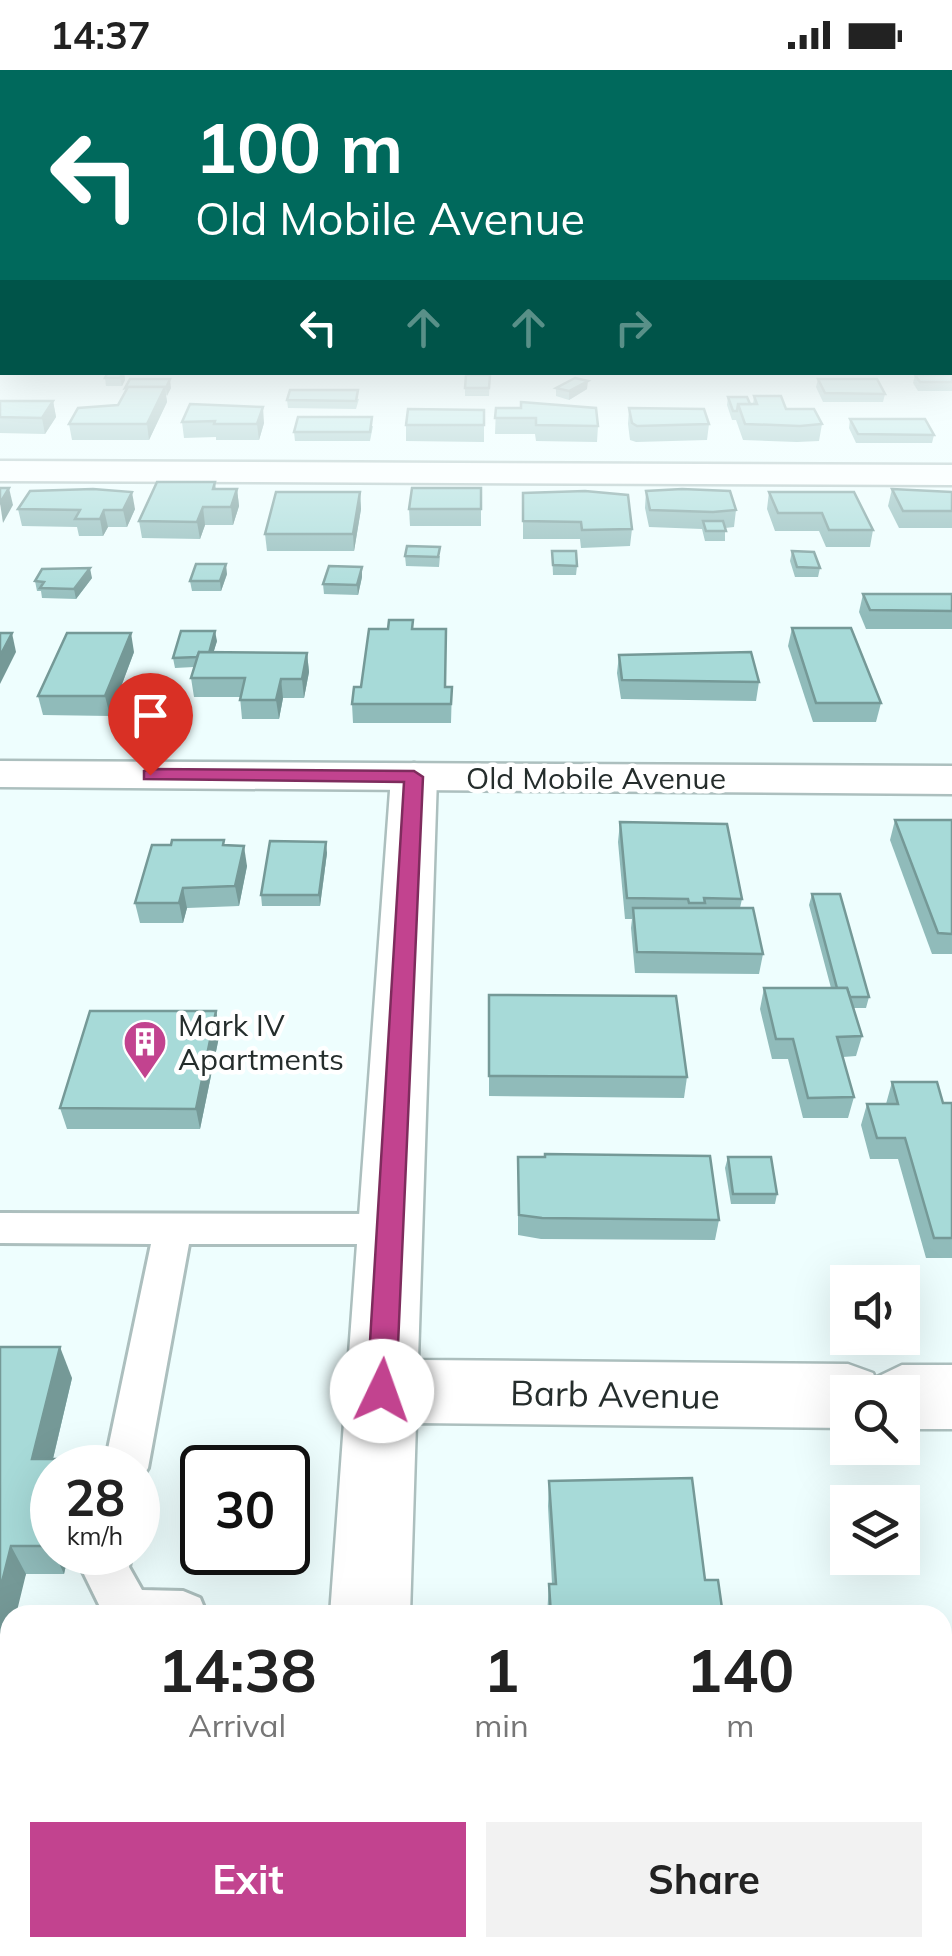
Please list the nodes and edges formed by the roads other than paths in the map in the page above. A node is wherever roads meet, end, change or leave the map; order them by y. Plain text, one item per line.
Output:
1 (0, 471) edge
2 (952, 475) edge
3 (0, 774) edge
4 (414, 777) junction
5 (952, 780) edge
6 (0, 1228) edge
7 (173, 1228) junction
8 (390, 1230) junction
9 (382, 1391) junction
10 (830, 1396) edge
11 (920, 1396) edge
12 (952, 1397) edge
13 (131, 1445) edge
14 (109, 1575) edge
15 (124, 1605) edge
16 (371, 1605) edge

1 - 2 street
3 - 4 street, Old Mobile Avenue
4 - 5 street, Old Mobile Avenue
4 - 8 street
6 - 7 lane
7 - 8 lane
7 - 13 lane
8 - 9 street
9 - 10 street, Barb Avenue
9 - 16 street
11 - 12 street
14 - 15 lane

